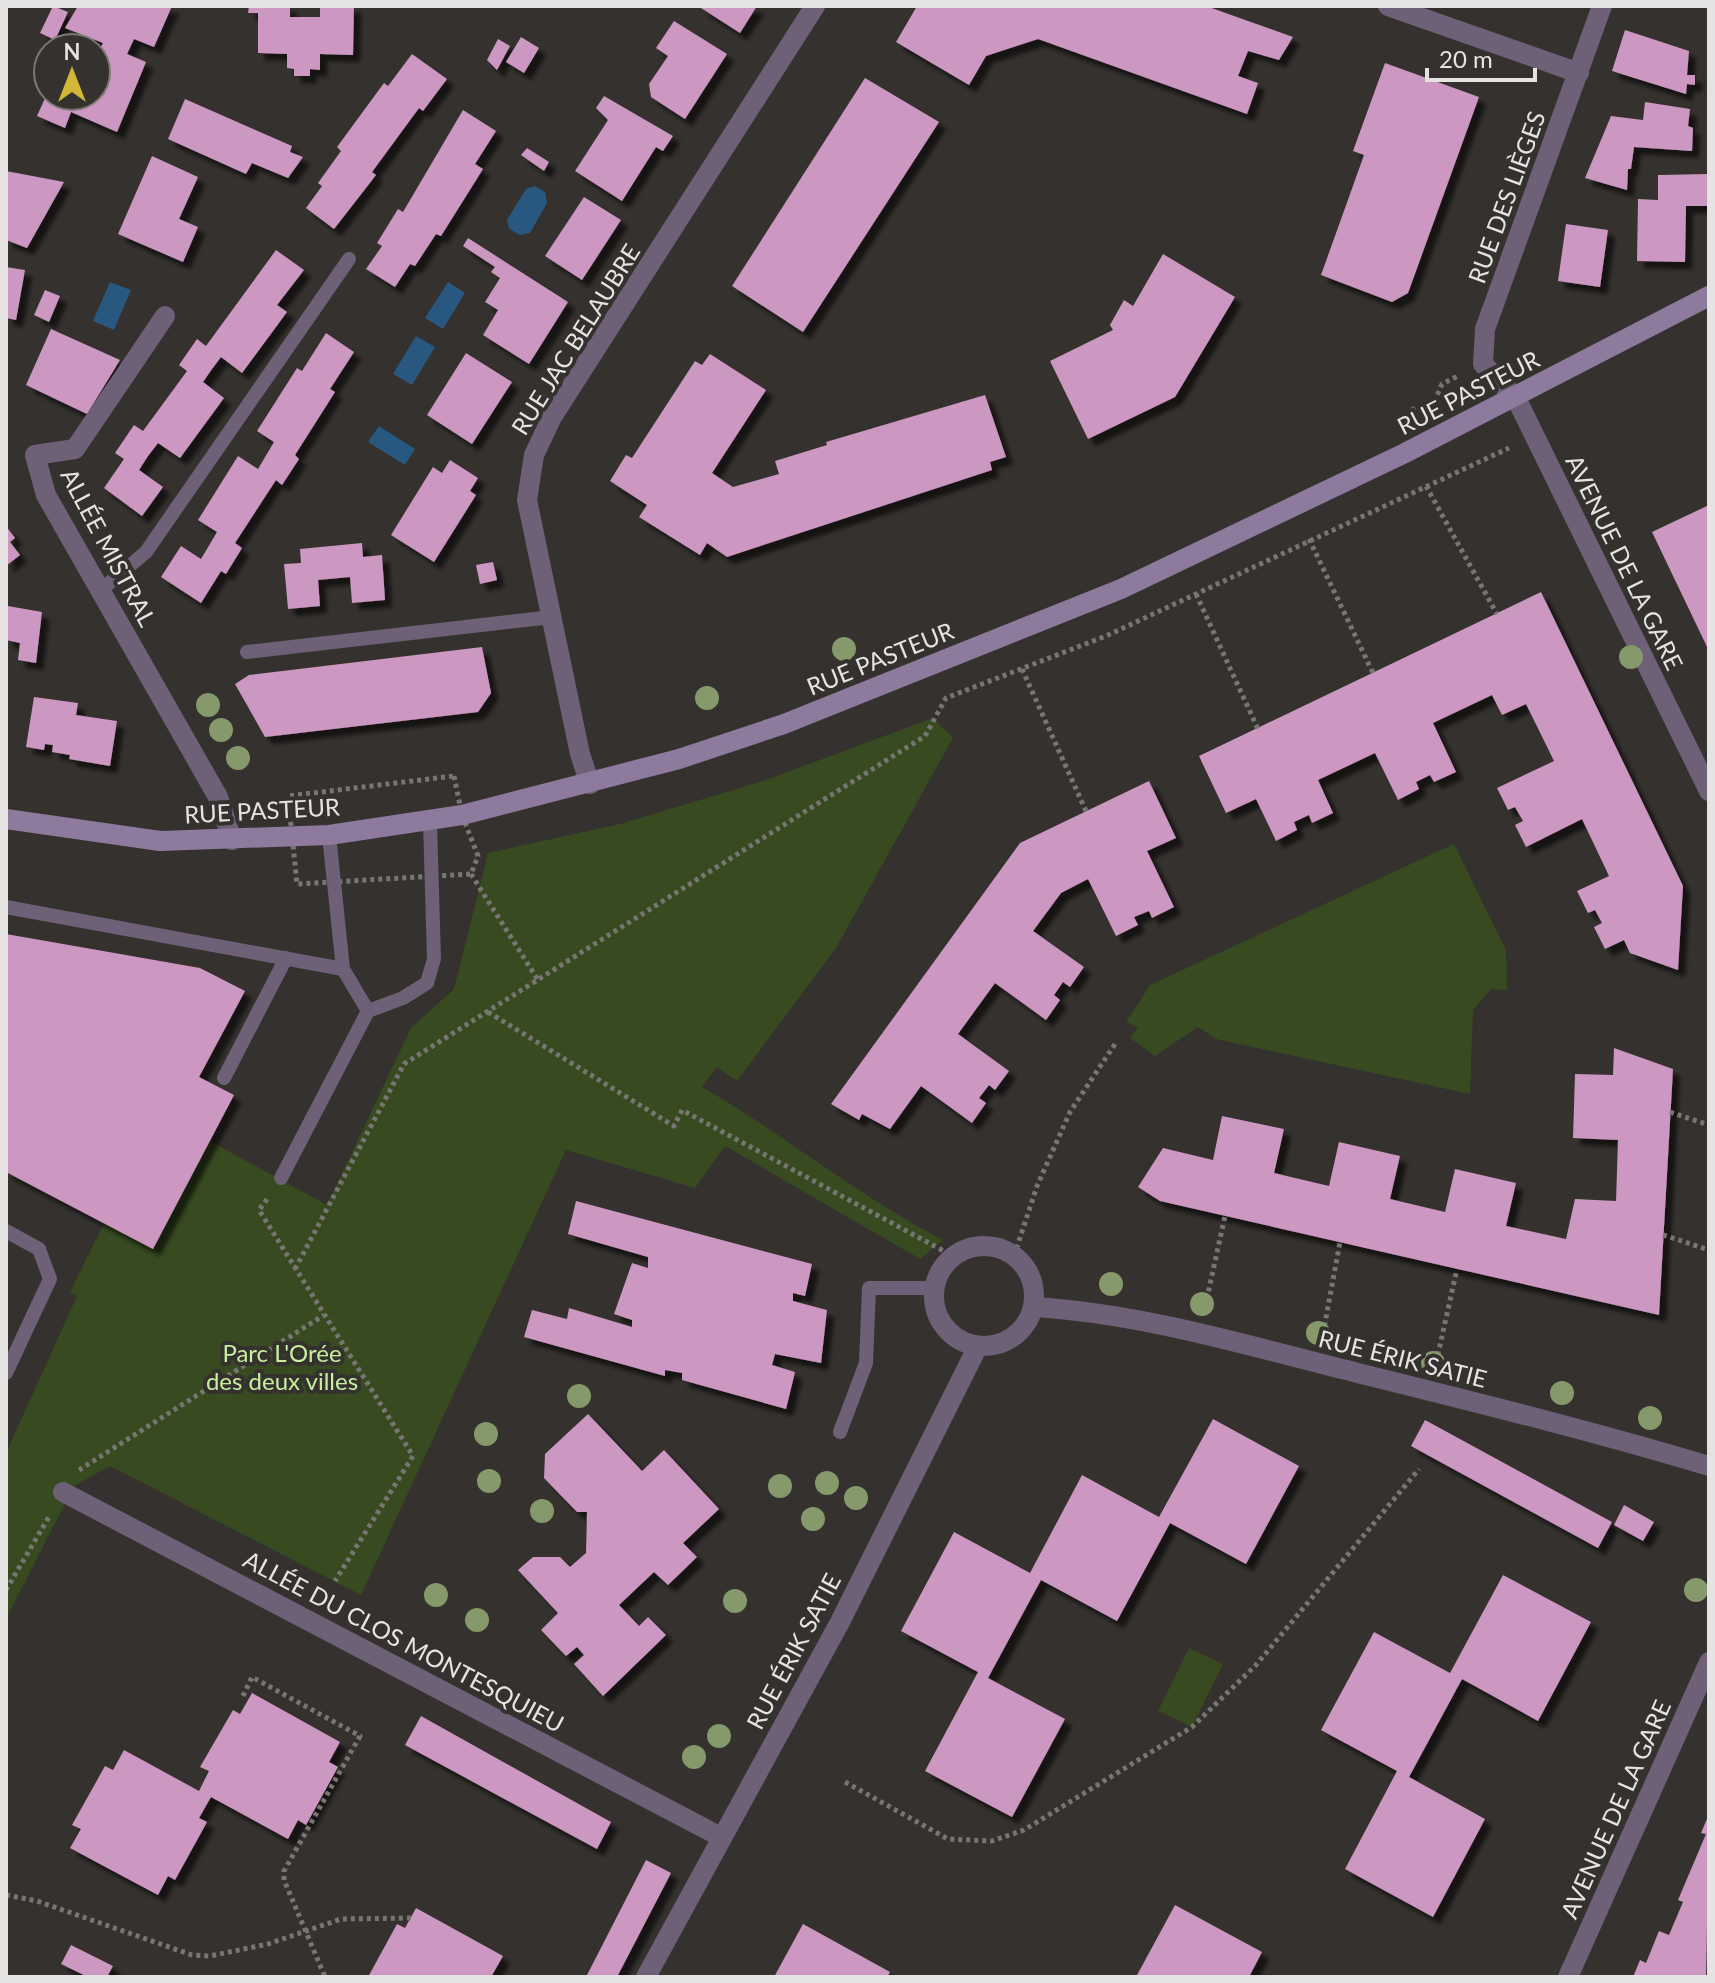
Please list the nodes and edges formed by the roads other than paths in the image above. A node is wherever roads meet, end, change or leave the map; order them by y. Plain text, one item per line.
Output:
1 (815, 6) edge
2 (1388, 6) edge
3 (1602, 6) edge
4 (1579, 73) junction
5 (349, 259) dead end
6 (1709, 296) edge
7 (165, 316) dead end
8 (1516, 398) junction
9 (101, 590) junction
10 (552, 617) junction
11 (247, 652) dead end
12 (590, 784) junction
13 (1709, 791) edge
14 (6, 819) edge
15 (430, 822) junction
16 (329, 835) junction
17 (232, 840) junction
18 (6, 907) edge
19 (286, 958) junction
20 (343, 969) junction
21 (368, 1011) junction
22 (224, 1078) dead end
23 (281, 1178) road end
24 (6, 1231) edge
25 (934, 1288) junction
26 (1034, 1307) junction
27 (978, 1346) junction
28 (6, 1373) edge
29 (840, 1432) dead end
30 (1709, 1466) edge
31 (63, 1492) road end
32 (1709, 1662) edge
33 (721, 1837) junction
34 (646, 1977) edge
35 (1568, 1977) edge

1 - 10 street, RUE JAC BELAUBRE
2 - 4 street
3 - 4 street, RUE DES LIÈGES
4 - 8 street, RUE DES LIÈGES
5 - 9 lane
6 - 8 street, RUE PASTEUR
7 - 9 street, ALLÉE MISTRAL
8 - 12 street, RUE PASTEUR
8 - 13 street, AVENUE DE LA GARE
9 - 17 street, ALLÉE MISTRAL
10 - 11 lane
10 - 12 street, RUE JAC BELAUBRE
12 - 15 street, RUE PASTEUR
14 - 17 street, RUE PASTEUR
15 - 16 street, RUE PASTEUR
15 - 21 lane
16 - 17 street, RUE PASTEUR
16 - 20 lane
18 - 19 lane
19 - 20 lane
19 - 22 lane
20 - 21 lane
21 - 23 lane
24 - 28 lane
25 - 26 street
25 - 27 street
25 - 29 lane
26 - 27 street
26 - 30 street, RUE ÉRIK SATIE
27 - 33 street, RUE ÉRIK SATIE
31 - 33 street, ALLÉE DU CLOS MONTESQUIEU
32 - 35 street, AVENUE DE LA GARE
33 - 34 street, RUE ÉRIK SATIE

